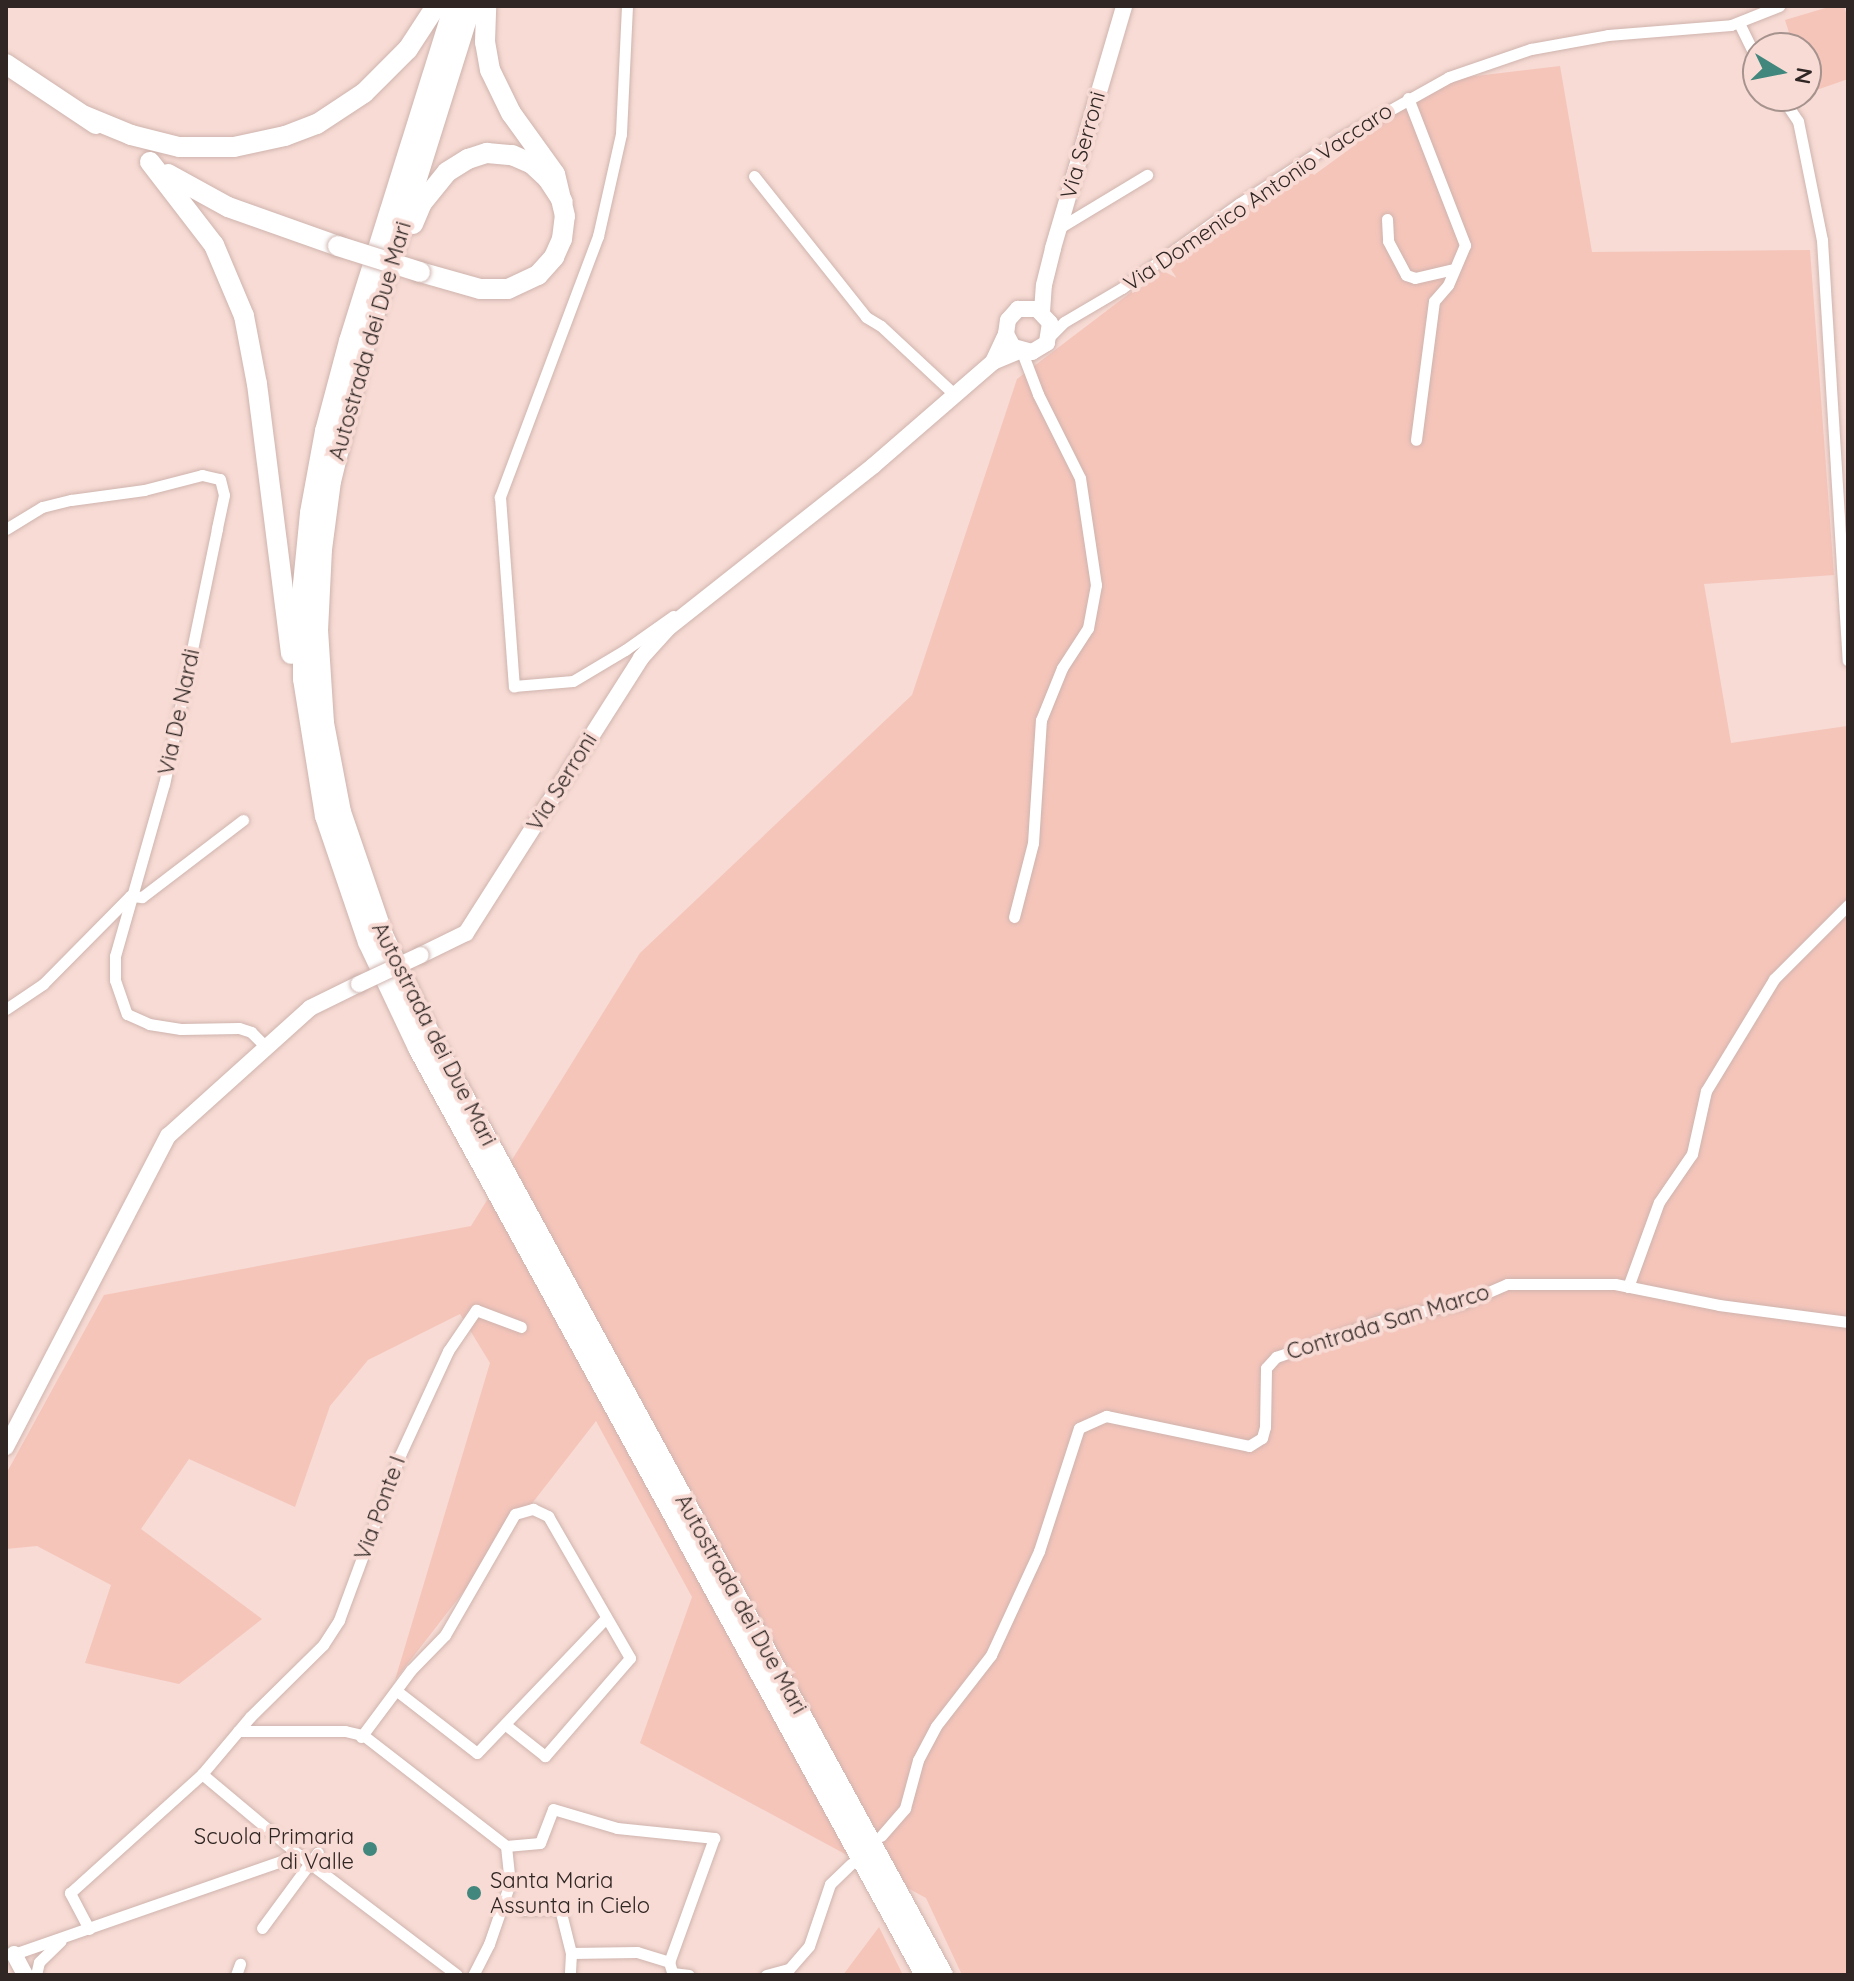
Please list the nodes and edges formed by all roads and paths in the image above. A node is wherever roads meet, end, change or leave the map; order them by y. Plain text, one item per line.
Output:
1 (436, 6) edge
2 (454, 6) edge
3 (471, 6) edge
4 (486, 6) edge
5 (627, 6) edge
6 (1779, 6) edge
7 (1121, 10) edge
8 (1739, 23) junction
9 (1743, 32) edge
10 (6, 64) edge
11 (1408, 98) junction
12 (1792, 112) edge
13 (85, 116) junction
14 (150, 162) junction
15 (1147, 175) dead end
16 (754, 176) dead end
17 (563, 202) junction
18 (1387, 219) dead end
19 (1059, 228) junction
20 (1451, 270) junction
21 (1044, 285) junction
22 (1025, 307) junction
23 (1044, 314) junction
24 (1064, 322) junction
25 (1006, 334) junction
26 (1049, 337) junction
27 (1027, 355) junction
28 (993, 362) junction
29 (955, 395) junction
30 (1416, 440) dead end
31 (326, 515) junction
32 (6, 529) edge
33 (663, 627) junction
34 (1848, 660) edge
35 (243, 820) dead end
36 (130, 896) junction
37 (1848, 905) edge
38 (1014, 917) dead end
39 (390, 991) junction
40 (6, 1009) edge
41 (266, 1047) junction
42 (542, 1259) junction
43 (1628, 1287) junction
44 (1848, 1322) edge
45 (521, 1327) dead end
46 (6, 1447) edge
47 (606, 1618) junction
48 (397, 1691) junction
49 (785, 1702) junction
50 (507, 1726) junction
51 (238, 1731) junction
52 (362, 1736) junction
53 (202, 1774) junction
54 (881, 1836) dead end
55 (318, 1852) dead end
56 (507, 1852) junction
57 (305, 1859) junction
58 (851, 1864) dead end
59 (522, 1910) dead end
60 (262, 1928) dead end
61 (89, 1929) junction
62 (64, 1938) junction
63 (571, 1953) junction
64 (14, 1965) edge
65 (671, 1970) edge
66 (36, 1975) edge
67 (457, 1975) edge
68 (473, 1975) edge
69 (570, 1975) edge
70 (689, 1975) edge
71 (766, 1975) edge
72 (925, 1975) edge
73 (943, 1975) edge

1 - 13 highway
2 - 39 highway, Autostrada dei Due Mari
3 - 31 highway, Autostrada dei Due Mari
4 - 17 highway
5 - 33 street
6 - 8 street, Via Domenico Antonio Vaccaro
7 - 19 main road, Via Serroni
8 - 9 street
8 - 11 street, Via Domenico Antonio Vaccaro
10 - 13 highway
11 - 20 street
11 - 24 street, Via Domenico Antonio Vaccaro
12 - 34 street
13 - 14 highway
14 - 17 highway, bridge
14 - 39 highway
15 - 19 street
16 - 29 street
17 - 31 highway
18 - 20 street
19 - 21 main road, Via Serroni
20 - 30 street
21 - 22 main road, Via Serroni
21 - 23 main road, Via Serroni
22 - 23 main road
22 - 25 main road, Via Serroni
23 - 24 street
23 - 26 main road, Via Serroni
24 - 26 street, Via Domenico Antonio Vaccaro
25 - 27 main road
25 - 28 main road, Via Serroni
26 - 27 main road, Via Serroni
27 - 28 main road, Via Serroni
27 - 38 street
28 - 29 main road, Via Serroni
29 - 33 main road, Via Serroni
31 - 42 highway, Autostrada dei Due Mari
32 - 36 street, Via De Nardi
33 - 41 main road, Via Serroni, bridge
35 - 36 street
36 - 40 street
36 - 41 street, Via De Nardi
37 - 43 street
39 - 42 highway, Autostrada dei Due Mari
41 - 46 main road, Via Serroni
42 - 49 highway, Autostrada dei Due Mari
43 - 44 street, Contrada San Marco
43 - 54 street, Contrada San Marco
45 - 51 street, Via Ponte I
47 - 48 street
47 - 50 street
47 - 50 street
48 - 50 street
48 - 52 street
49 - 72 highway, Autostrada dei Due Mari
49 - 73 highway, Autostrada dei Due Mari
51 - 52 street
51 - 53 street, Via Ponte I
52 - 56 street
53 - 57 street
53 - 61 street, Via Ponte I
55 - 57 street
56 - 65 street
56 - 68 street
57 - 60 street
57 - 61 street
57 - 67 street
58 - 71 street
59 - 63 street
61 - 62 street
62 - 64 street
62 - 66 street
63 - 65 street
63 - 69 street
65 - 70 street

